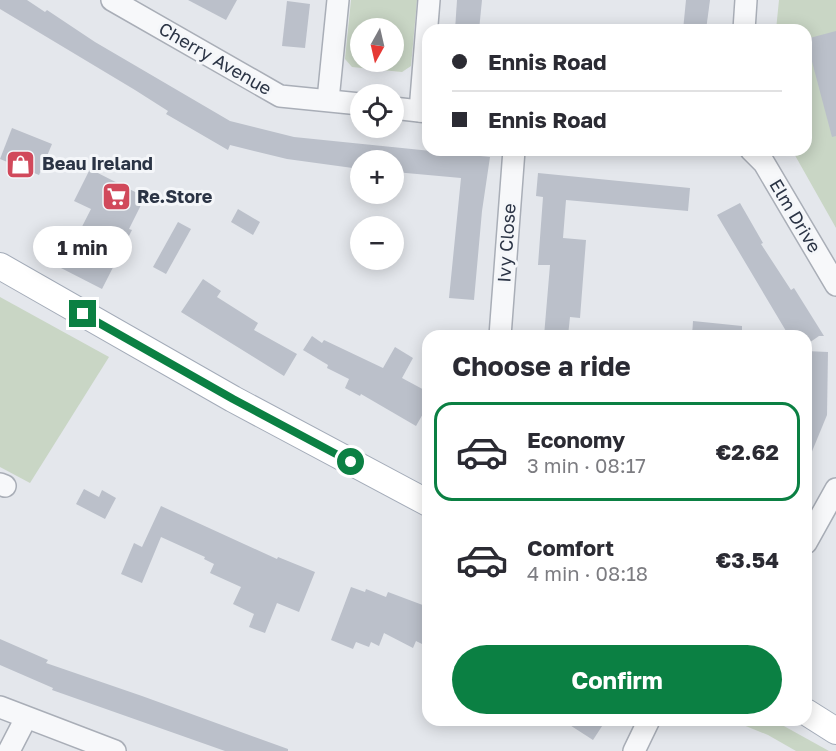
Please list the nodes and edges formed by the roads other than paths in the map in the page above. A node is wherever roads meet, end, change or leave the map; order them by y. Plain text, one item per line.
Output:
1 (111, 0) edge
2 (338, 0) edge
3 (429, 0) edge
4 (746, 0) edge
5 (428, 24) edge
6 (744, 24) edge
7 (328, 100) junction
8 (350, 103) edge
9 (404, 109) edge
10 (422, 112) edge
11 (514, 156) edge
12 (757, 156) edge
13 (0, 266) edge
14 (836, 285) edge
15 (500, 330) edge
16 (836, 489) edge
17 (422, 500) edge
18 (812, 532) edge
19 (0, 707) edge
20 (812, 716) edge
21 (26, 718) junction
22 (646, 726) edge
23 (836, 731) edge
24 (9, 751) edge
25 (115, 751) edge
26 (634, 751) edge

1 - 7 street, Cherry Avenue
2 - 7 street
3 - 5 street
4 - 6 street
7 - 8 street, Cherry Avenue
9 - 10 street
11 - 15 street, Ivy Close
12 - 14 street, Elm Drive
13 - 17 main road
16 - 18 street
19 - 21 street
20 - 23 main road
21 - 24 street
21 - 25 street
22 - 26 street

